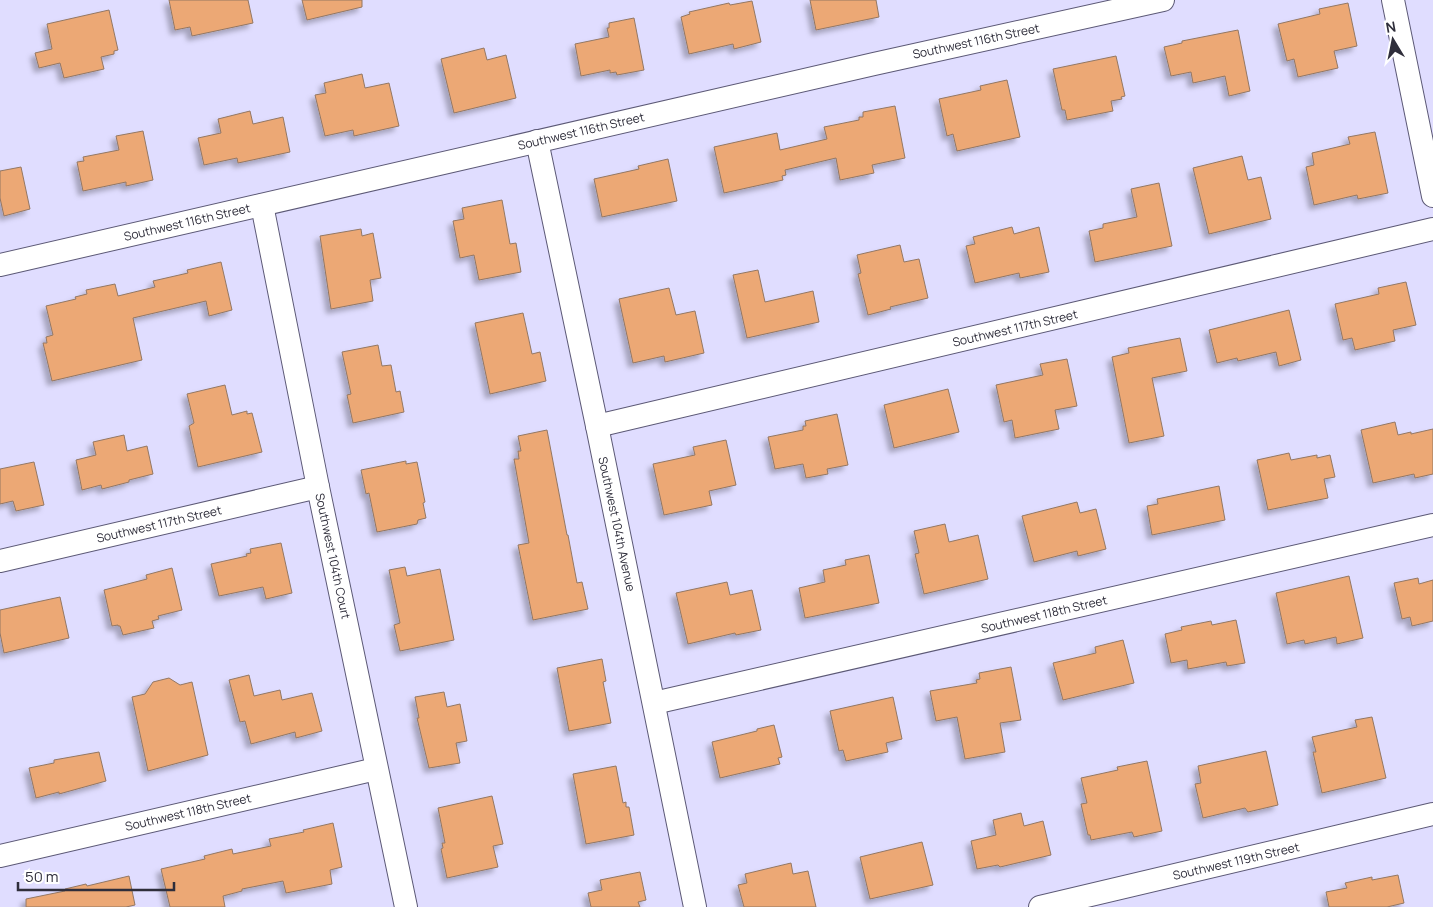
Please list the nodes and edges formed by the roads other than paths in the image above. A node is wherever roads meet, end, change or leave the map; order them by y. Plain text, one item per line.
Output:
1 (1163, 0) edge
2 (1393, 0) edge
3 (537, 141) junction
4 (1433, 196) edge
5 (262, 205) junction
6 (1433, 229) edge
7 (0, 265) edge
8 (597, 426) junction
9 (318, 487) junction
10 (1433, 525) edge
11 (0, 561) edge
12 (654, 703) junction
13 (376, 769) junction
14 (1433, 814) edge
15 (0, 856) edge
16 (406, 907) edge
17 (695, 907) edge
18 (1040, 907) edge

1 - 3 street, Southwest 116th Street
2 - 4 street
3 - 5 street, Southwest 116th Street
3 - 8 street, Southwest 104th Avenue
5 - 7 street, Southwest 116th Street
5 - 9 street, Southwest 104th Court
6 - 8 street, Southwest 117th Street
8 - 12 street, Southwest 104th Avenue
9 - 11 street, Southwest 117th Street
9 - 13 street, Southwest 104th Court
10 - 12 street, Southwest 118th Street
12 - 17 street, Southwest 104th Avenue
13 - 15 street, Southwest 118th Street
13 - 16 street, Southwest 104th Court
14 - 18 street, Southwest 119th Street

